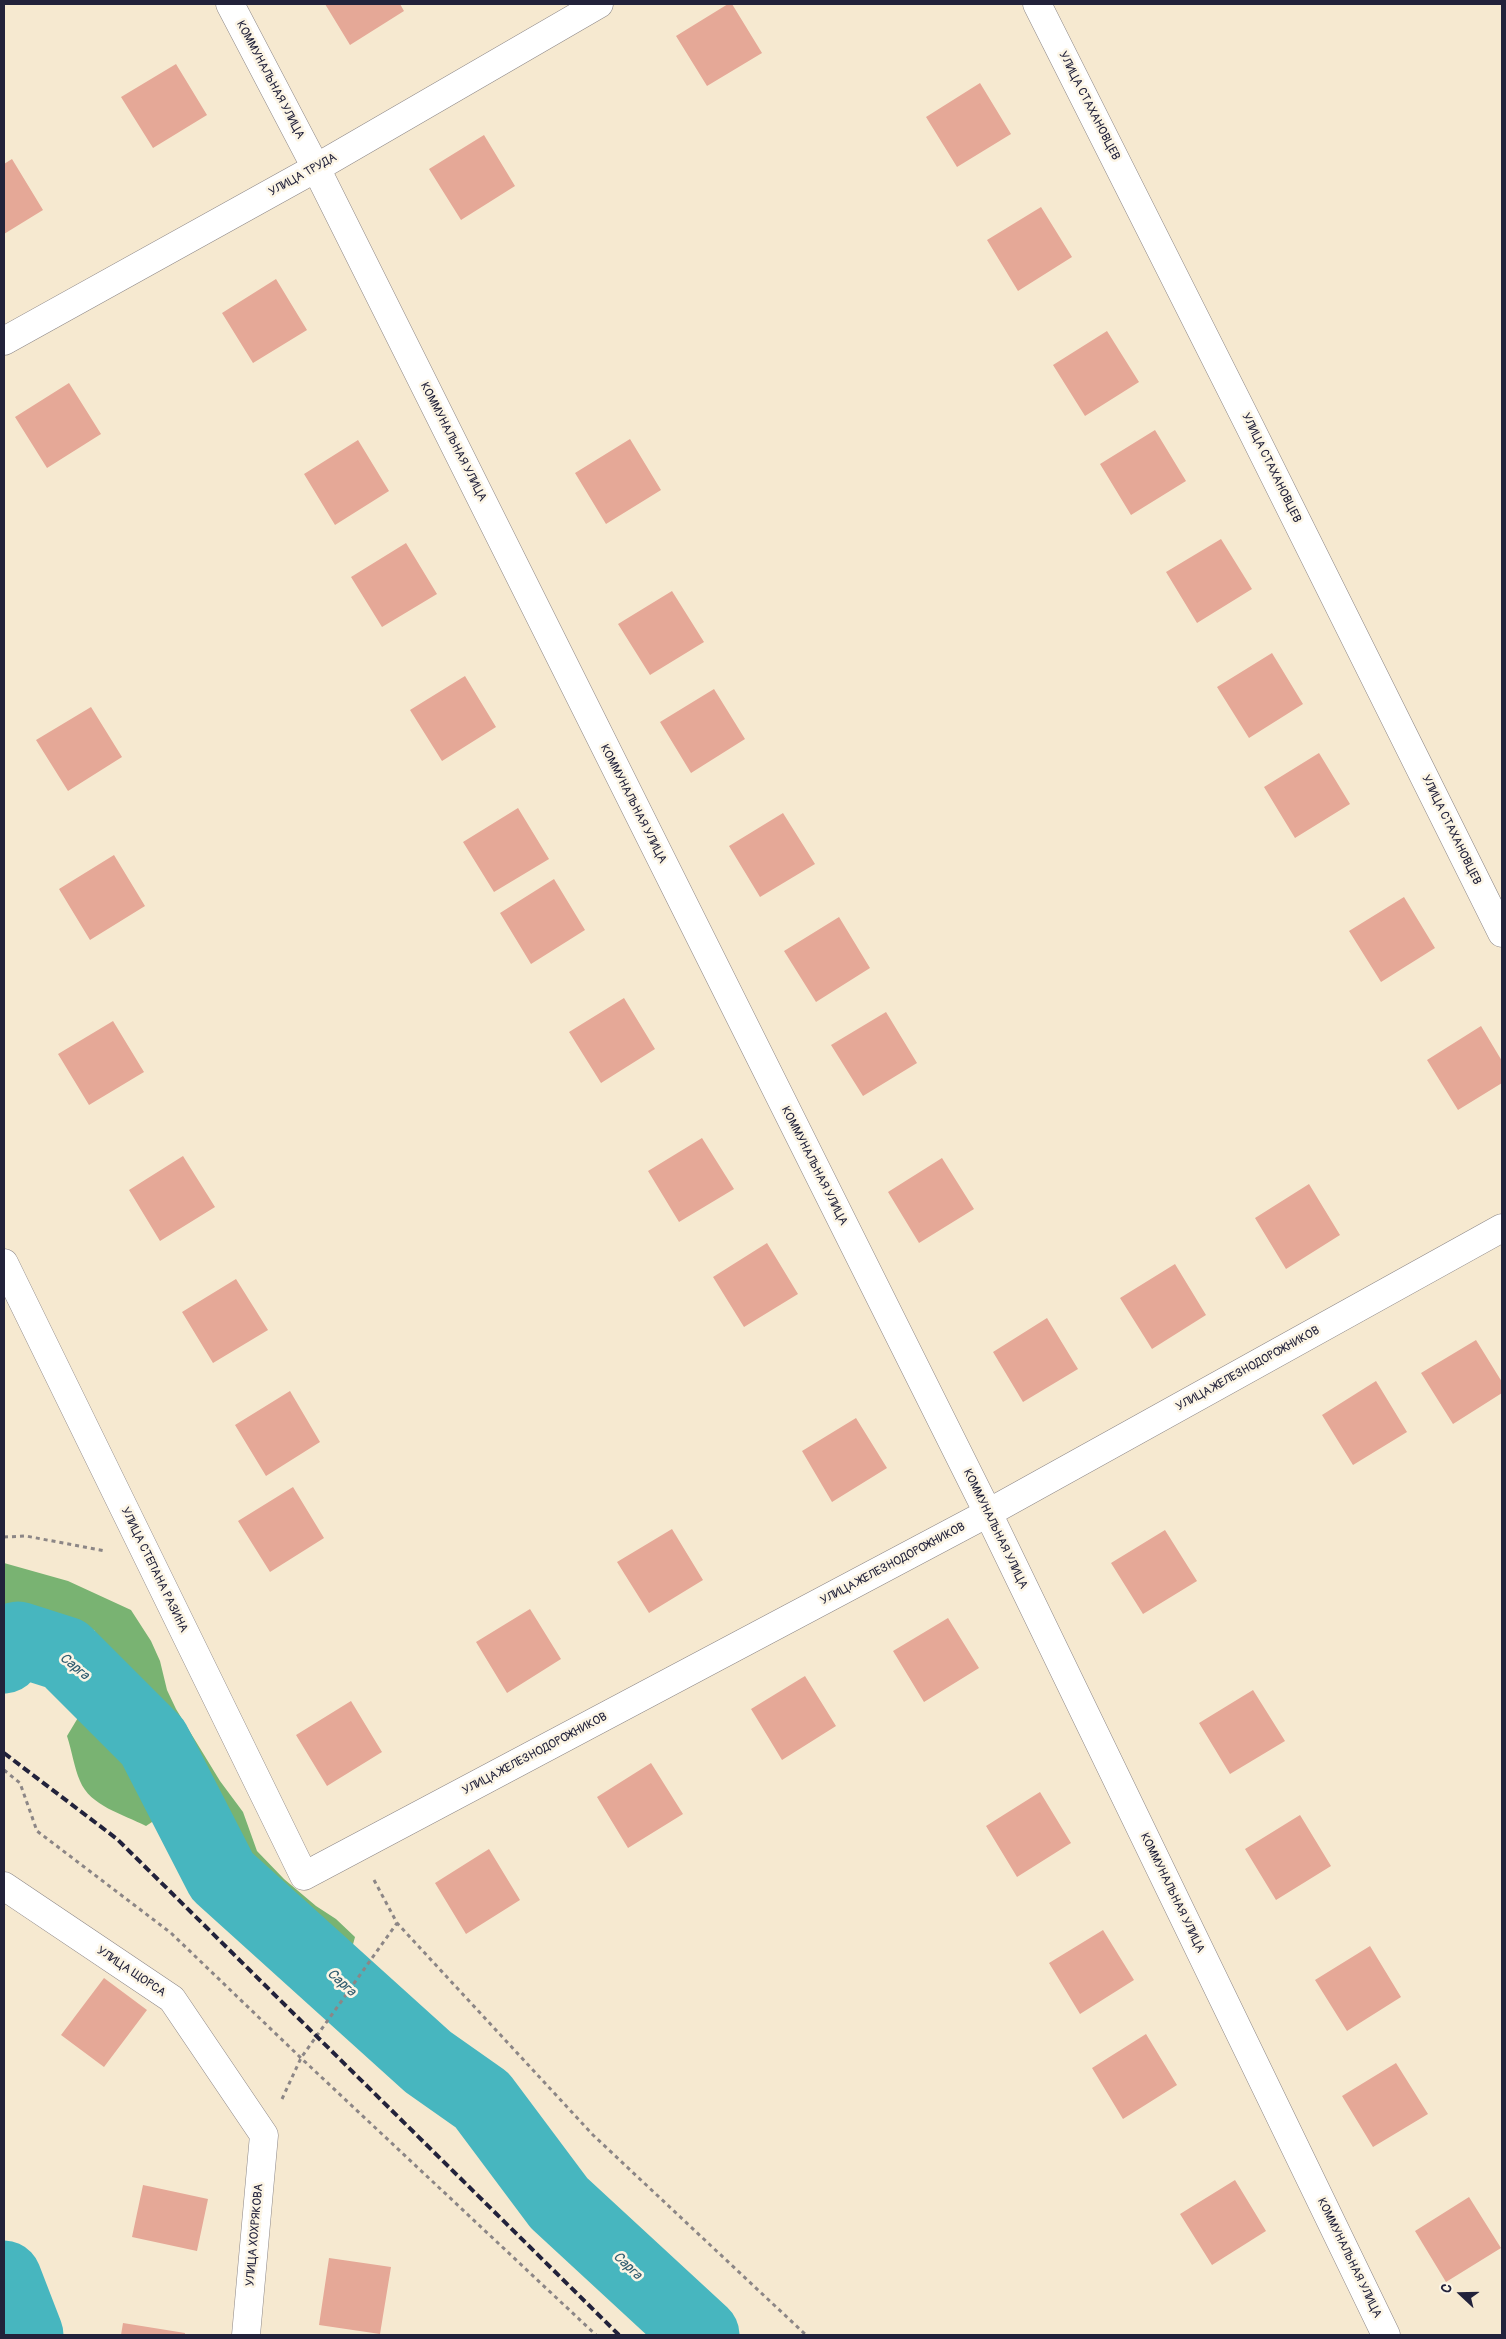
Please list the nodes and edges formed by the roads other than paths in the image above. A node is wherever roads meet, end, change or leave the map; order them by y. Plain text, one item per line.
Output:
1 (230, 4) edge
2 (600, 4) edge
3 (1037, 4) edge
4 (316, 168) junction
5 (4, 341) edge
6 (1502, 933) edge
7 (1502, 1228) edge
8 (4, 1263) edge
9 (988, 1513) junction
10 (304, 1876) joint
11 (4, 1886) edge
12 (264, 2136) joint
13 (246, 2335) edge
14 (1386, 2335) edge

1 - 4 street, КОММУНАЛЬНАЯ УЛИЦА
2 - 4 street, УЛИЦА ТРУДА
3 - 6 street, УЛИЦА СТАХАНОВЦЕВ
4 - 5 street, УЛИЦА ТРУДА
4 - 9 street, КОММУНАЛЬНАЯ УЛИЦА
7 - 9 street, УЛИЦА ЖЕЛЕЗНОДОРОЖНИКОВ
8 - 10 street, УЛИЦА СТЕПАНА РАЗИНА
9 - 10 street, УЛИЦА ЖЕЛЕЗНОДОРОЖНИКОВ
9 - 14 street, КОММУНАЛЬНАЯ УЛИЦА
11 - 12 street, УЛИЦА ЩОРСА
12 - 13 street, УЛИЦА ХОХРЯКОВА

